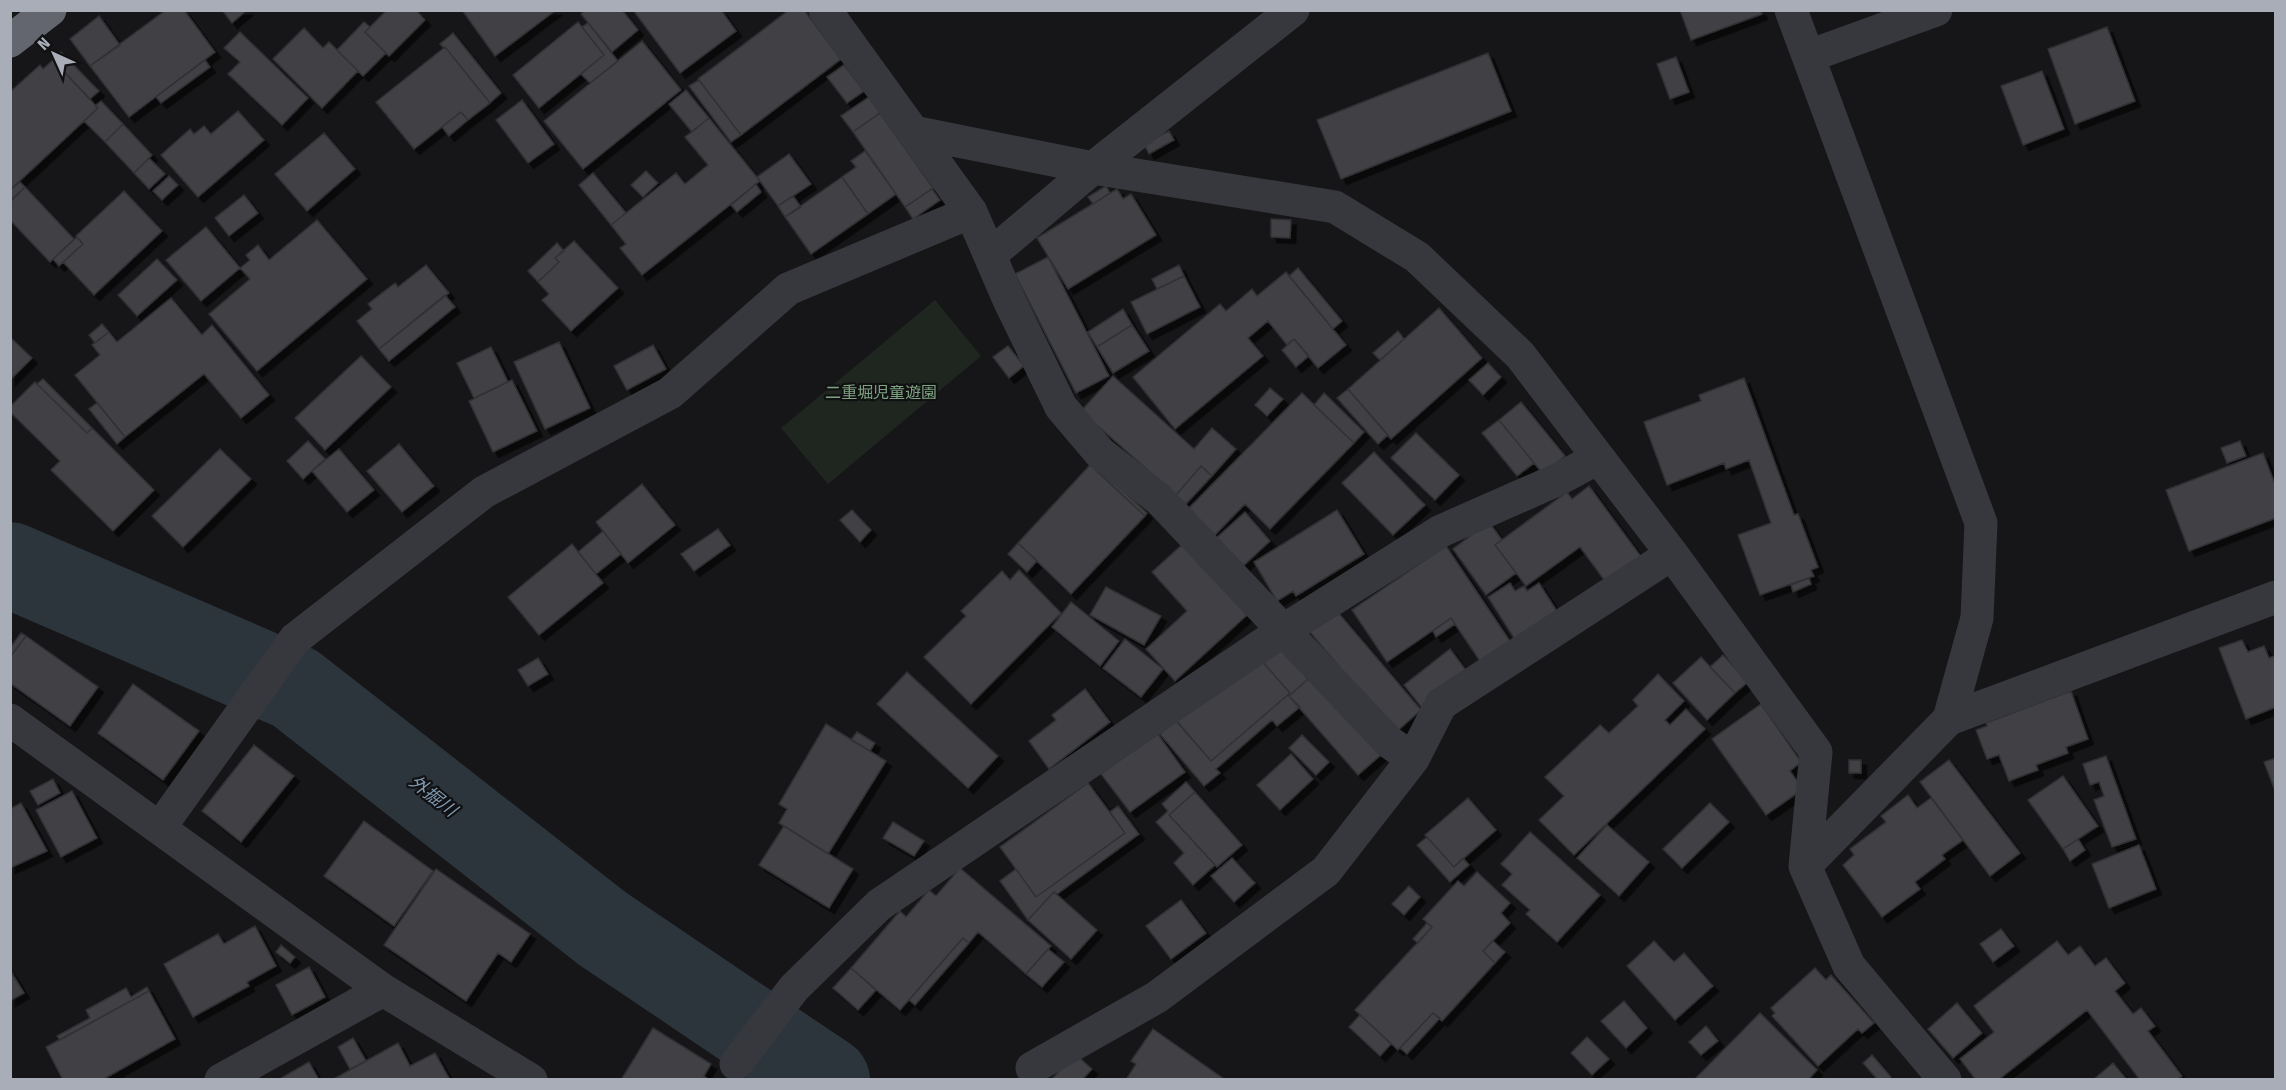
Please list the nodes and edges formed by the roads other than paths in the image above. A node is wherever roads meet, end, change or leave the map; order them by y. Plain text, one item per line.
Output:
1 (50, 10) edge
2 (825, 10) edge
3 (1293, 10) edge
4 (1791, 10) edge
5 (1936, 10) edge
6 (10, 41) edge
7 (1809, 56) junction
8 (913, 132) junction
9 (1093, 168) junction
10 (971, 212) junction
11 (990, 255) junction
12 (1598, 458) junction
13 (1672, 554) junction
14 (2276, 597) edge
15 (1284, 630) junction
16 (1949, 719) junction
17 (10, 720) edge
18 (1413, 759) junction
19 (161, 826) junction
20 (1804, 866) junction
21 (383, 990) junction
22 (736, 1064) dead end
23 (1032, 1068) dead end
24 (221, 1080) edge
25 (531, 1080) edge
26 (1945, 1080) edge

1 - 6 highway
2 - 8 street
3 - 9 street
4 - 7 street
5 - 7 street
7 - 16 street
8 - 9 street
8 - 10 street
9 - 11 street
9 - 12 street
10 - 11 street
10 - 19 street
11 - 15 street
12 - 13 street
12 - 15 street
13 - 18 street
13 - 20 street
14 - 16 street
15 - 18 street
15 - 22 street
16 - 20 street
17 - 19 street
18 - 23 street
19 - 21 street
20 - 26 street
21 - 24 street
21 - 25 street

